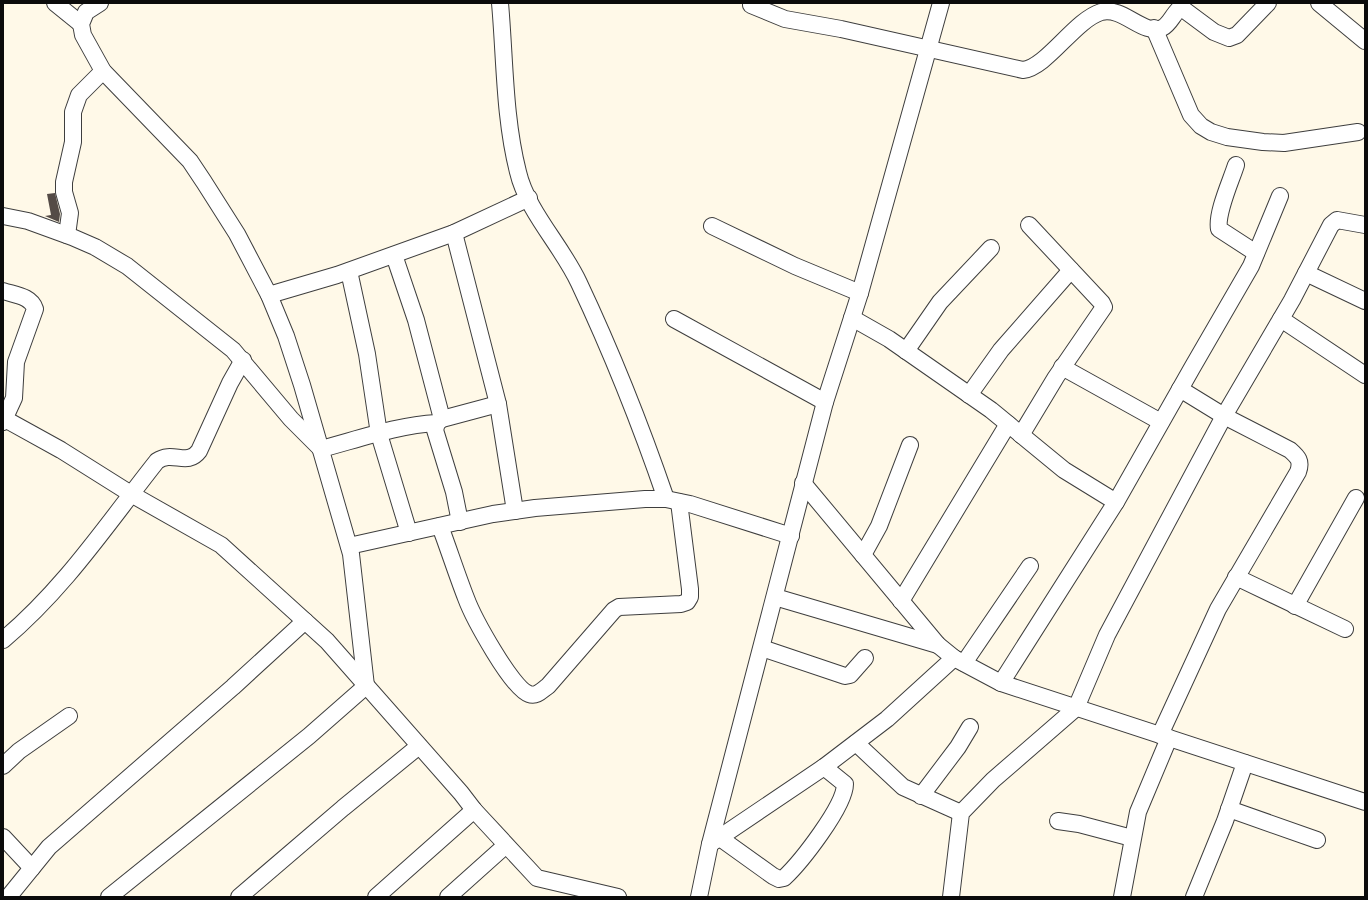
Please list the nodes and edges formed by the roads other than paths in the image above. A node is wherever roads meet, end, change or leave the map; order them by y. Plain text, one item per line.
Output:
1 (55, 3) edge
2 (100, 3) edge
3 (941, 3) edge
4 (1268, 3) edge
5 (1319, 3) edge
6 (752, 5) dead end
7 (500, 7) edge
8 (81, 24) junction
9 (1154, 28) junction
10 (1365, 41) edge
11 (929, 49) junction
12 (103, 71) junction
13 (1358, 132) dead end
14 (1236, 165) dead end
15 (1280, 196) dead end
16 (529, 198) junction
17 (3, 216) edge
18 (1029, 225) dead end
19 (1365, 225) edge
20 (712, 226) dead end
21 (454, 233) junction
22 (70, 236) junction
23 (991, 248) dead end
24 (1256, 253) junction
25 (394, 255) junction
26 (1071, 270) junction
27 (348, 271) junction
28 (1306, 273) junction
29 (3, 291) edge
30 (860, 293) junction
31 (269, 295) junction
32 (1365, 301) edge
33 (852, 318) junction
34 (674, 319) dead end
35 (1280, 319) junction
36 (906, 351) junction
37 (243, 360) junction
38 (1062, 367) junction
39 (1365, 375) edge
40 (1180, 389) junction
41 (969, 395) junction
42 (825, 402) junction
43 (498, 404) junction
44 (1224, 416) junction
45 (4, 420) edge
46 (440, 421) junction
47 (1161, 422) junction
48 (1008, 424) junction
49 (379, 434) junction
50 (1021, 435) junction
51 (910, 445) dead end
52 (321, 449) junction
53 (803, 483) junction
54 (131, 494) junction
55 (1356, 498) dead end
56 (672, 500) junction
57 (1116, 502) junction
58 (515, 511) junction
59 (460, 522) junction
60 (440, 526) junction
61 (409, 533) junction
62 (791, 536) junction
63 (349, 546) junction
64 (863, 554) junction
65 (1030, 566) dead end
66 (1236, 577) junction
67 (775, 597) junction
68 (901, 601) junction
69 (1295, 606) junction
70 (305, 621) junction
71 (1345, 629) dead end
72 (3, 640) edge
73 (938, 645) junction
74 (762, 648) junction
75 (865, 658) dead end
76 (959, 660) junction
77 (1001, 683) junction
78 (366, 686) junction
79 (1076, 708) junction
80 (69, 716) dead end
81 (970, 727) dead end
82 (1165, 737) junction
83 (856, 743) junction
84 (419, 746) junction
85 (1245, 763) junction
86 (3, 766) edge
87 (824, 767) junction
88 (921, 796) junction
89 (1365, 802) edge
90 (1229, 809) junction
91 (474, 810) junction
92 (961, 813) junction
93 (1058, 821) dead end
94 (3, 837) edge
95 (1132, 838) junction
96 (1317, 840) dead end
97 (715, 841) junction
98 (505, 846) junction
99 (32, 868) junction
100 (10, 894) edge
101 (110, 897) edge
102 (239, 897) edge
103 (376, 897) edge
104 (448, 897) edge
105 (615, 897) edge
106 (699, 897) edge
107 (951, 897) edge
108 (1122, 897) edge
109 (1194, 897) edge

1 - 8 street
2 - 8 street
3 - 11 street
4 - 9 street
5 - 10 street
6 - 11 street
7 - 16 street
8 - 12 street
9 - 11 street
9 - 13 street
11 - 30 street
12 - 22 street
12 - 31 street
14 - 24 street
15 - 24 street
16 - 21 street
16 - 56 street
17 - 22 street
18 - 26 street
19 - 28 street
20 - 30 street
21 - 25 street
21 - 43 street
22 - 37 street
23 - 36 street
24 - 40 street
25 - 27 street
25 - 46 street
26 - 38 street
26 - 41 street
27 - 31 street
27 - 49 street
28 - 32 street
28 - 35 street
29 - 45 street
30 - 33 street
31 - 52 street
33 - 36 street
33 - 42 street
34 - 42 street
35 - 39 street
35 - 44 street
36 - 41 street
37 - 52 street
37 - 54 street
38 - 47 street
38 - 50 street
40 - 44 street
40 - 47 street
41 - 48 street
42 - 53 street
43 - 46 street
43 - 58 street
44 - 66 street
44 - 79 street
45 - 54 street
46 - 49 street
46 - 59 street
47 - 57 street
48 - 50 street
48 - 68 street
49 - 52 street
49 - 61 street
50 - 57 street
51 - 64 street
52 - 63 street
53 - 62 street
53 - 64 street
54 - 70 street
54 - 72 street
55 - 69 street
56 - 58 street
56 - 60 street
56 - 62 street
57 - 77 street
58 - 59 street
59 - 60 street
60 - 61 street
61 - 63 street
62 - 67 street
63 - 78 street
64 - 68 street
65 - 76 street
66 - 69 street
66 - 82 street
67 - 73 street
67 - 74 street
68 - 73 street
69 - 71 street
70 - 78 street
70 - 99 street
73 - 76 street
74 - 75 street
74 - 97 street
76 - 77 street
76 - 83 street
77 - 79 street
78 - 84 street
78 - 101 street
79 - 82 street
79 - 92 street
80 - 86 street
81 - 88 street
82 - 85 street
82 - 95 street
83 - 87 street
83 - 88 street
84 - 91 street
84 - 102 street
85 - 89 street
85 - 90 street
87 - 97 street
87 - 97 street
88 - 92 street
90 - 96 street
90 - 109 street
91 - 98 street
91 - 103 street
92 - 107 street
93 - 95 street
94 - 99 street
95 - 108 street
97 - 106 street
98 - 104 street
98 - 105 street
99 - 100 street

